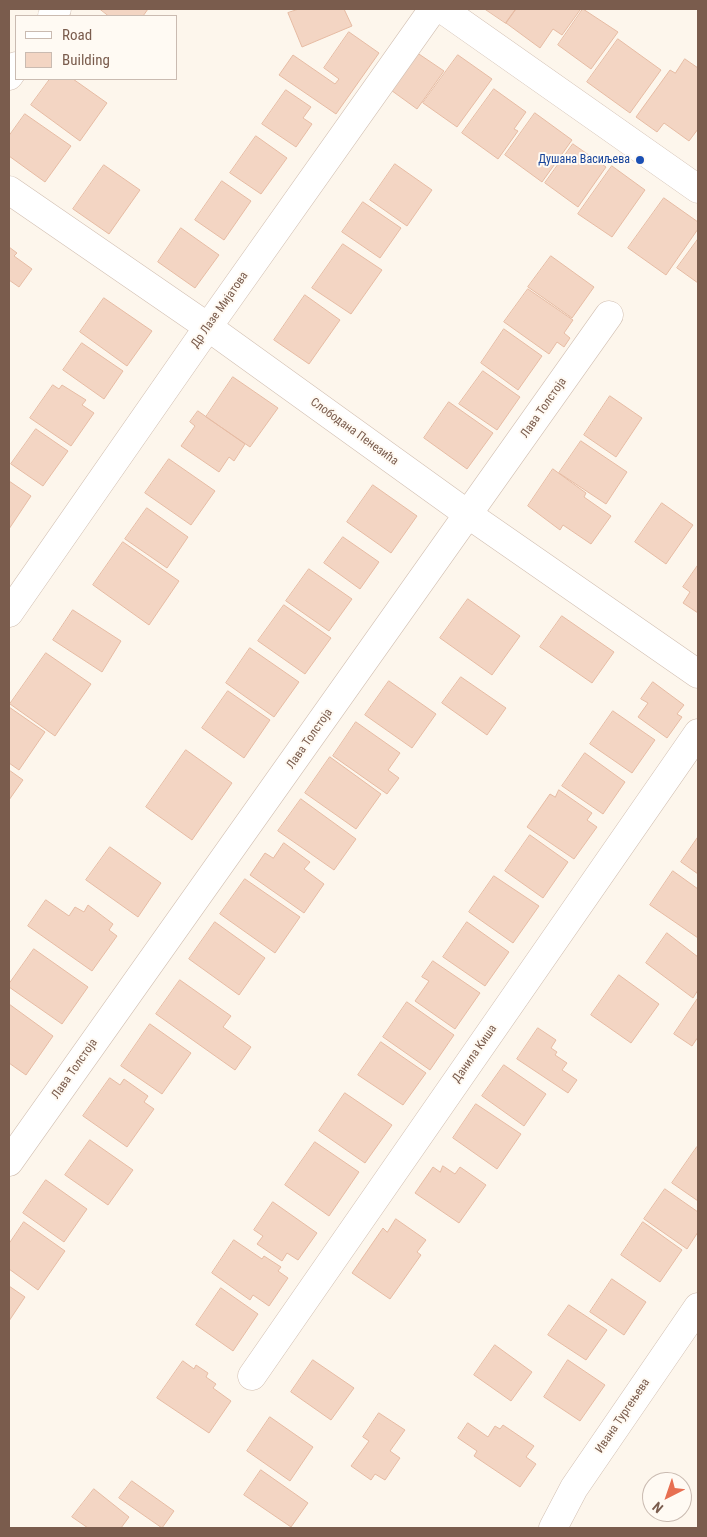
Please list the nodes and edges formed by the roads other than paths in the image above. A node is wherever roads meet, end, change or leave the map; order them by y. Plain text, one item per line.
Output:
1 (433, 9) edge
2 (442, 9) edge
3 (697, 185) edge
4 (9, 190) edge
5 (609, 315) dead end
6 (208, 327) junction
7 (469, 514) junction
8 (9, 613) edge
9 (698, 674) edge
10 (698, 733) edge
11 (9, 1162) edge
12 (698, 1307) edge
13 (252, 1376) dead end
14 (553, 1528) edge

1 - 6 street, Др Лазе Мијатова
2 - 3 street
4 - 6 street, Слободана Пенезића
5 - 7 street, Лава Толстоја
6 - 7 street, Слободана Пенезића
6 - 8 street, Др Лазе Мијатова
7 - 9 street, Слободана Пенезића
7 - 11 street, Лава Толстоја
10 - 13 street, Данила Киша
12 - 14 street, Ивана Тургењева

